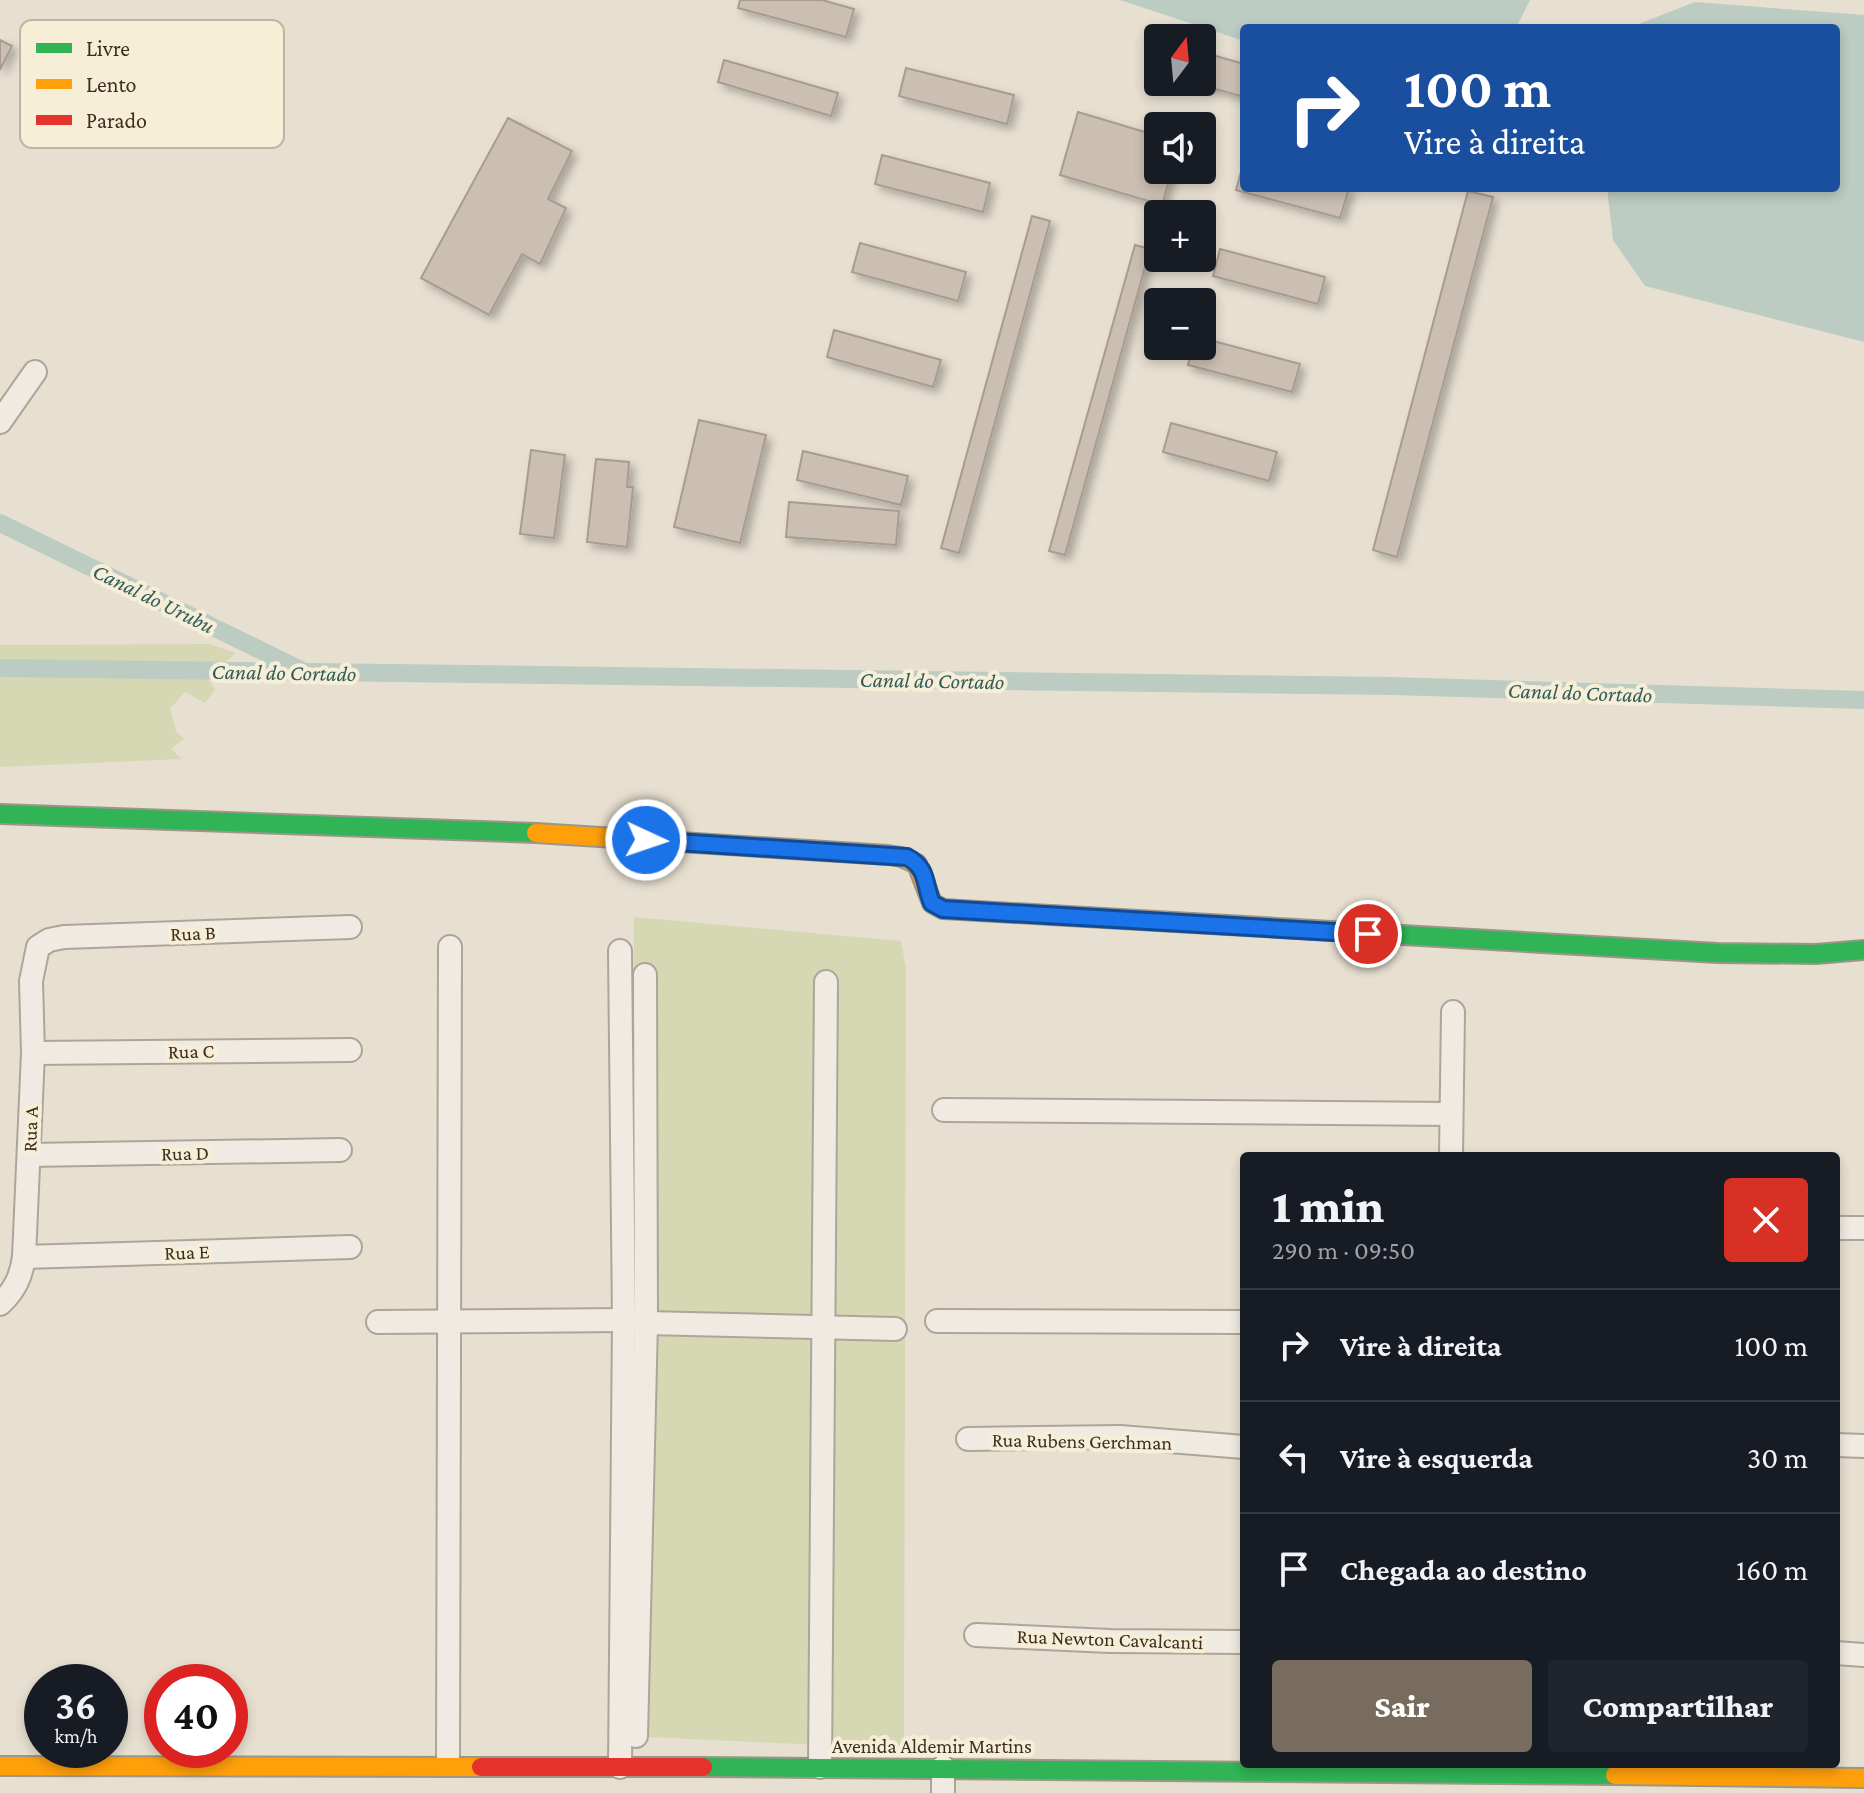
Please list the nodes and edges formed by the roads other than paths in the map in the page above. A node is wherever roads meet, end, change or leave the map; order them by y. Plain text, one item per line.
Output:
1 (35, 372) dead end
2 (0, 422) edge
3 (0, 814) edge
4 (350, 927) dead end
5 (38, 947) joint
6 (450, 947) dead end
7 (1864, 950) edge
8 (620, 951) dead end
9 (645, 975) dead end
10 (826, 982) dead end
11 (1453, 1012) dead end
12 (350, 1050) dead end
13 (33, 1053) junction
14 (944, 1110) dead end
15 (1451, 1114) junction
16 (340, 1150) dead end
17 (1451, 1152) edge
18 (29, 1155) junction
19 (1840, 1228) edge
20 (1864, 1228) edge
21 (350, 1247) dead end
22 (24, 1257) junction
23 (0, 1304) edge
24 (937, 1321) dead end
25 (378, 1322) dead end
26 (451, 1322) junction
27 (635, 1322) junction
28 (1240, 1322) edge
29 (825, 1328) junction
30 (895, 1329) dead end
31 (968, 1439) dead end
32 (1840, 1445) edge
33 (1864, 1446) edge
34 (1240, 1447) edge
35 (976, 1635) dead end
36 (1240, 1642) edge
37 (1840, 1653) edge
38 (1864, 1655) edge
39 (636, 1736) dead end
40 (448, 1765) junction
41 (0, 1766) edge
42 (620, 1767) junction
43 (820, 1767) junction
44 (943, 1767) junction
45 (1449, 1769) edge
46 (1864, 1778) edge
47 (943, 1793) edge

1 - 2 street
3 - 7 street
4 - 5 street, Rua B
5 - 13 street, Rua A
6 - 26 street
8 - 27 street
9 - 27 street
10 - 29 street
11 - 15 street
12 - 13 street, Rua C
13 - 18 street, Rua A
14 - 15 street
15 - 17 street
16 - 18 street, Rua D
18 - 22 street, Rua A
19 - 20 street
21 - 22 street, Rua E
22 - 23 street, Rua A
24 - 28 street
25 - 26 street
26 - 27 street
26 - 40 street
27 - 29 street
27 - 39 street
27 - 42 street
29 - 30 street
29 - 43 street
31 - 34 street, Rua Rubens Gerchman
32 - 33 street
35 - 36 street, Rua Newton Cavalcanti
37 - 38 street
40 - 41 street, Avenida Aldemir Martins
40 - 42 street, Avenida Aldemir Martins
42 - 43 street, Avenida Aldemir Martins
43 - 44 street, Avenida Aldemir Martins
44 - 45 street, Avenida Aldemir Martins
44 - 47 street
45 - 46 street, Avenida Aldemir Martins

